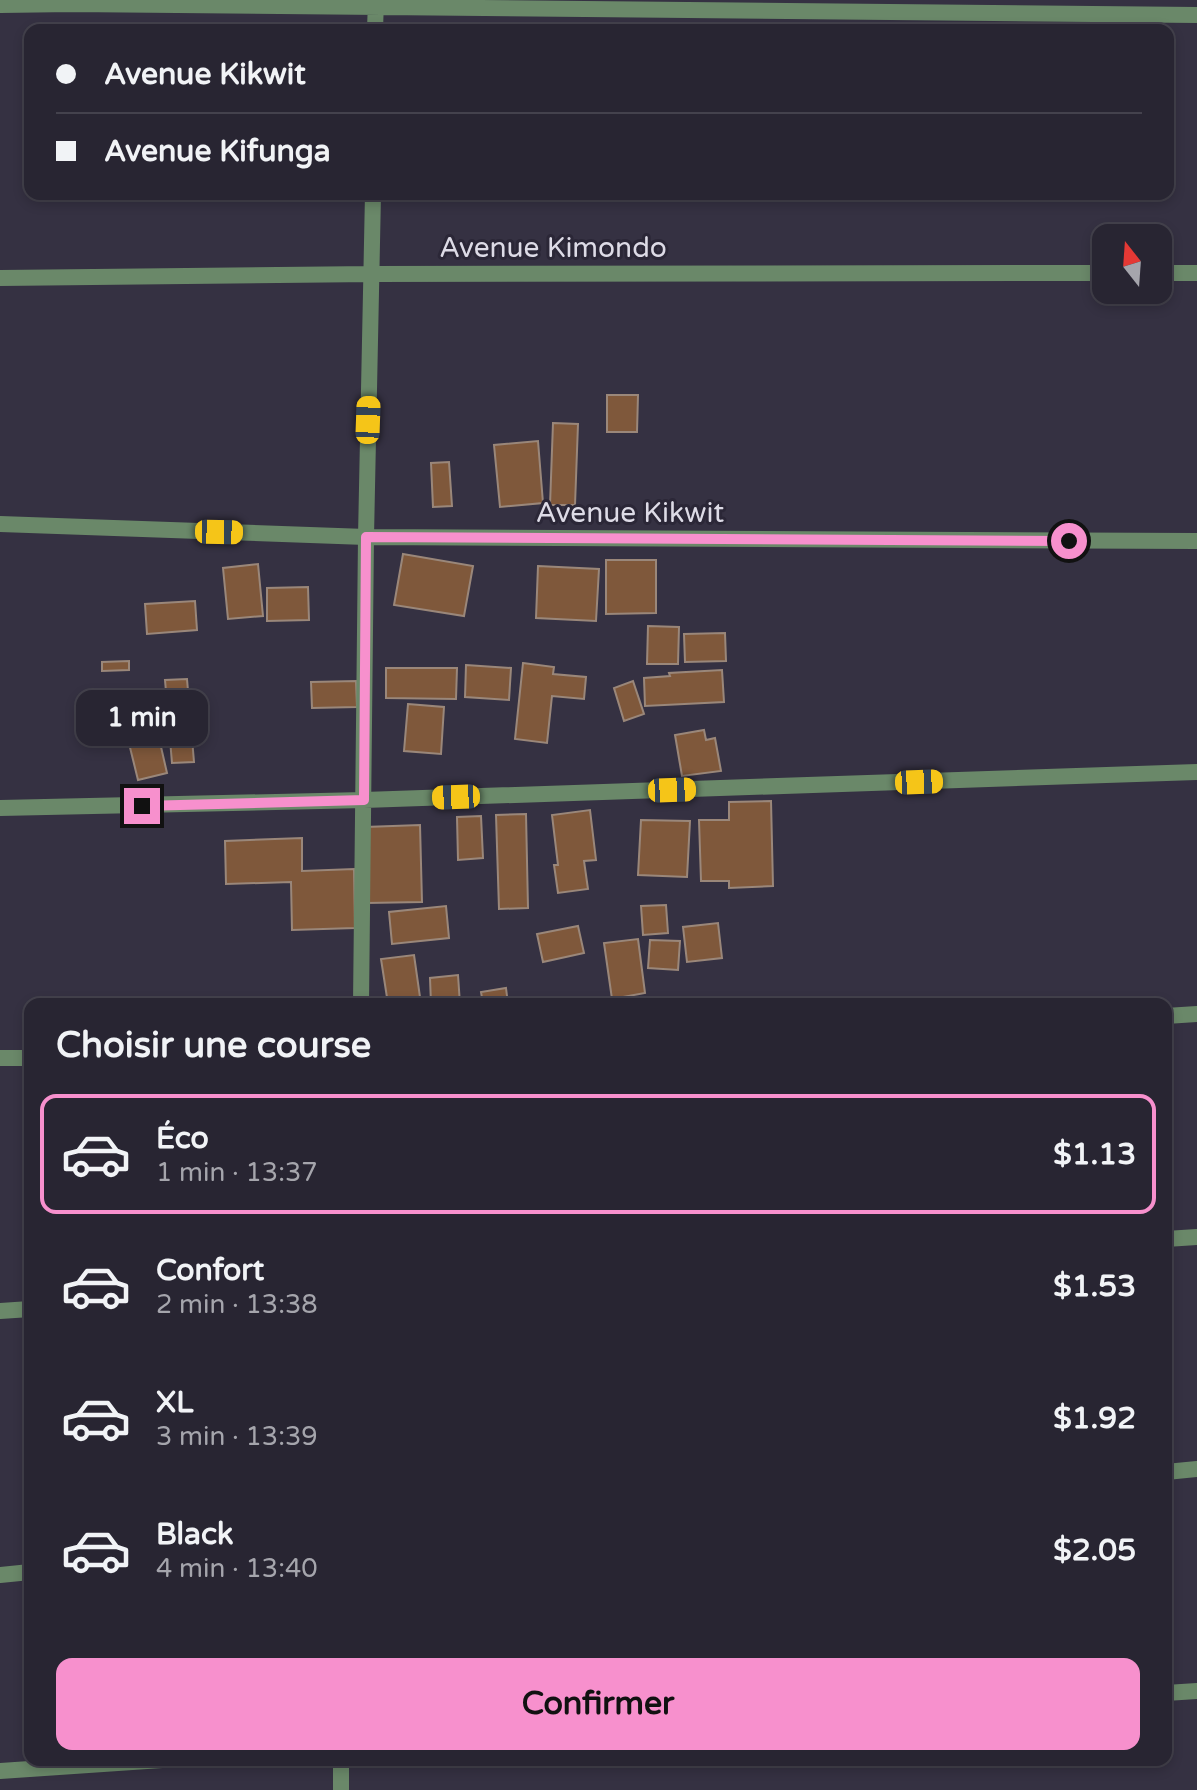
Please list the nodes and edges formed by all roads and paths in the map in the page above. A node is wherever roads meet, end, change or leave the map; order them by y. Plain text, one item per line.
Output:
1 (376, 4) edge
2 (0, 5) edge
3 (1197, 15) edge
4 (375, 24) edge
5 (373, 200) edge
6 (1092, 273) edge
7 (1172, 273) edge
8 (1197, 273) edge
9 (372, 274) junction
10 (0, 278) edge
11 (0, 524) edge
12 (366, 537) junction
13 (1197, 541) edge
14 (1197, 772) edge
15 (364, 800) junction
16 (0, 808) edge
17 (361, 998) edge
18 (1197, 1014) edge
19 (1172, 1016) edge
20 (0, 1058) edge
21 (24, 1058) edge
22 (1197, 1237) edge
23 (1172, 1239) edge
24 (24, 1309) edge
25 (0, 1311) edge
26 (1197, 1469) edge
27 (1172, 1471) edge
28 (24, 1573) edge
29 (0, 1575) edge
30 (1197, 1691) edge
31 (1172, 1693) edge
32 (74, 1766) edge
33 (341, 1766) edge
34 (0, 1771) edge
35 (341, 1790) edge

1 - 2 street
1 - 3 street
1 - 4 street
5 - 9 street
6 - 9 street, Avenue Kimondo
7 - 8 street
9 - 10 street, Avenue Kimondo
9 - 12 street
11 - 12 street, Avenue Kikwit
12 - 13 street, Avenue Kikwit
12 - 15 street
14 - 15 street
15 - 16 street
15 - 17 street
18 - 19 street
20 - 21 street
22 - 23 street
24 - 25 street
26 - 27 street
28 - 29 street
30 - 31 street
32 - 34 street
33 - 35 street

